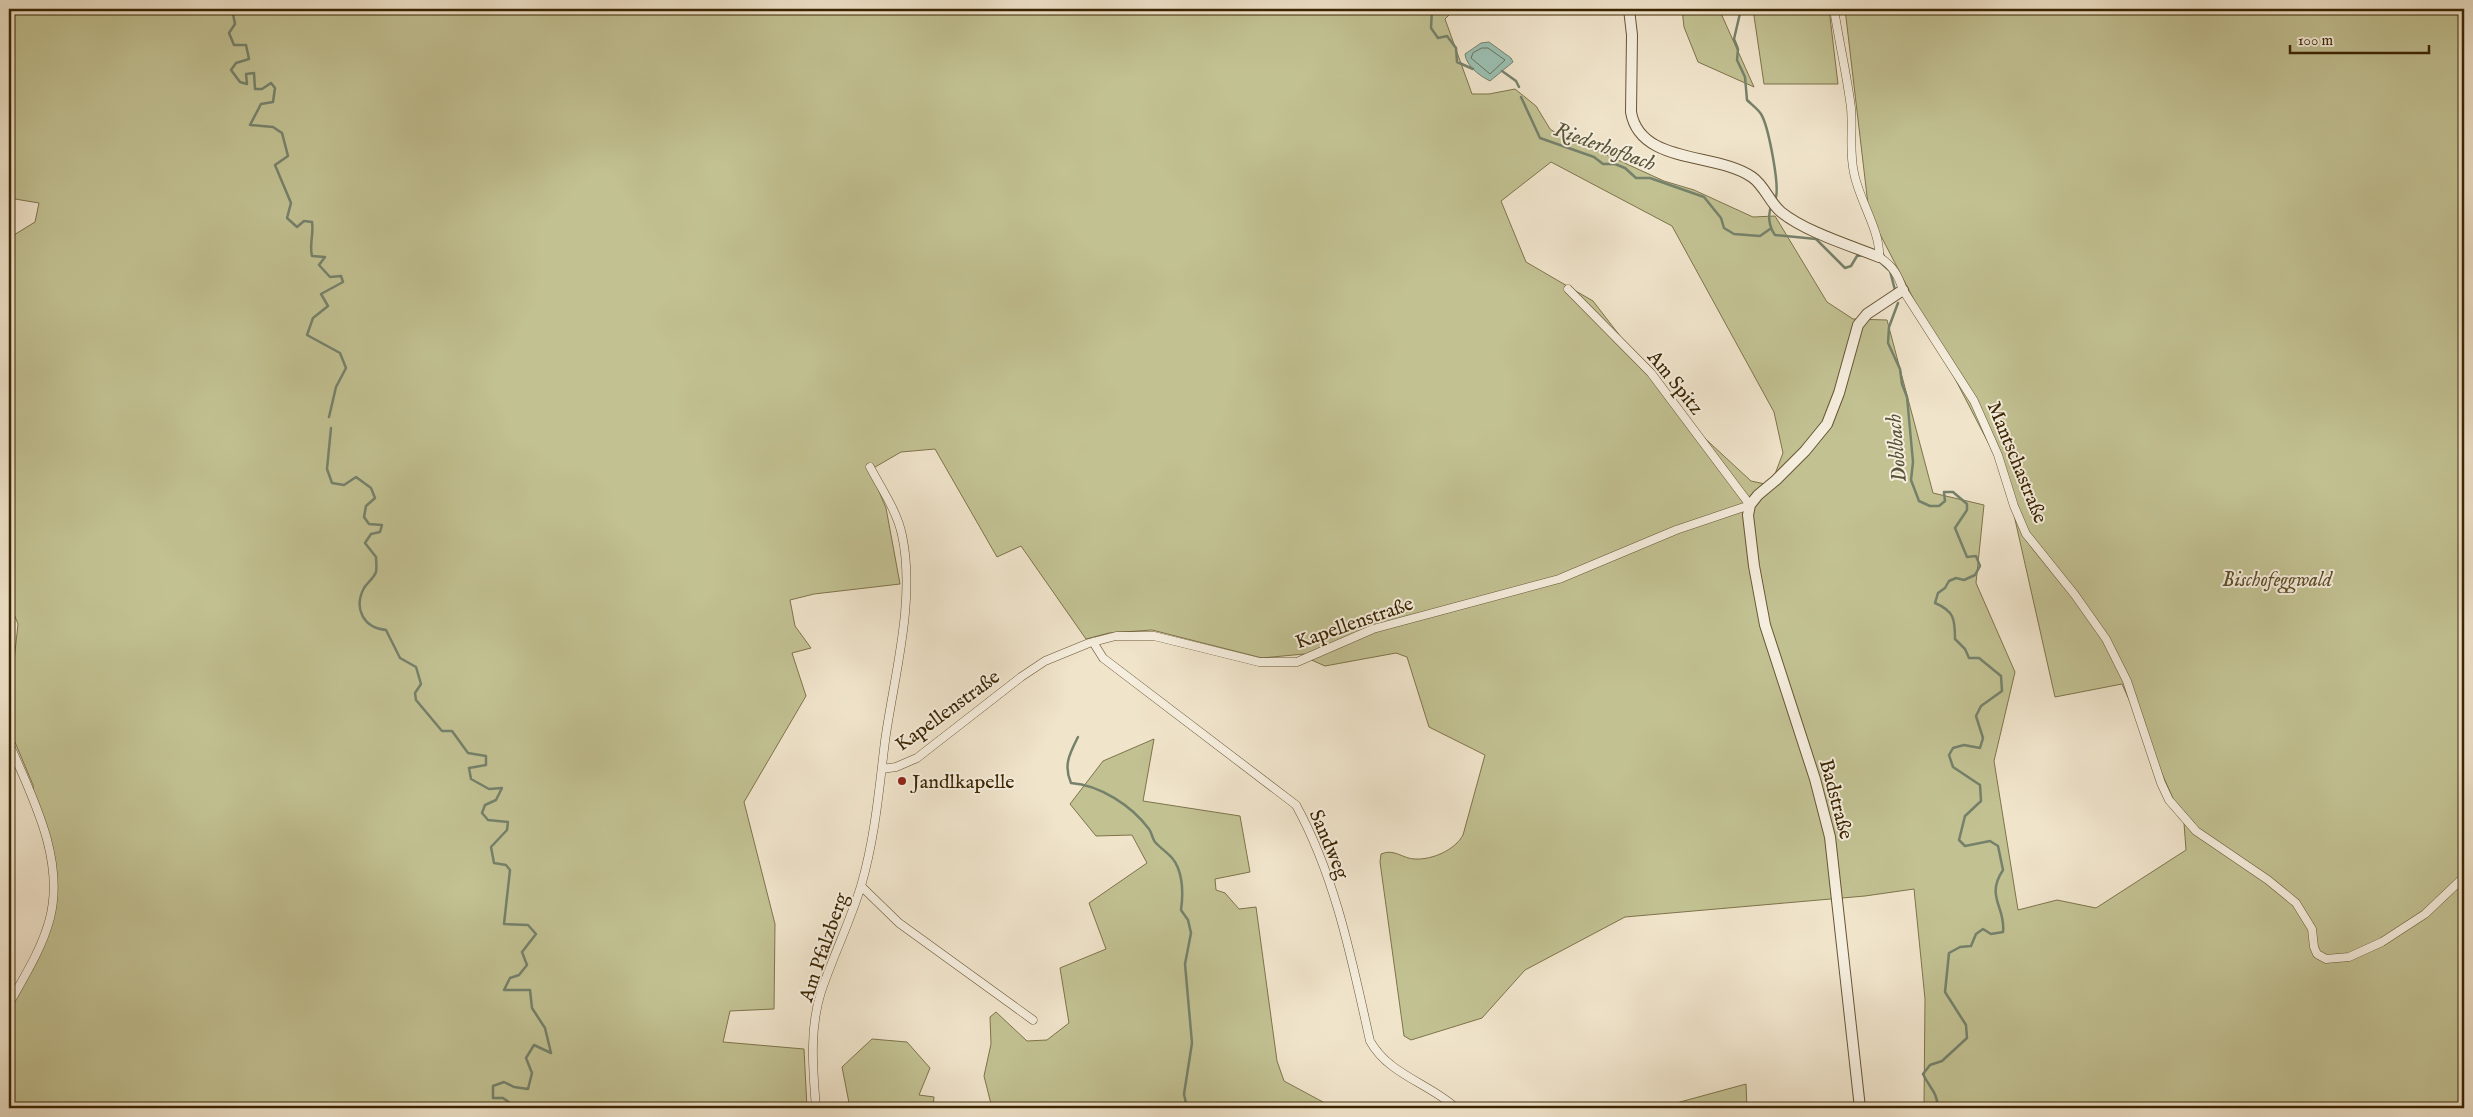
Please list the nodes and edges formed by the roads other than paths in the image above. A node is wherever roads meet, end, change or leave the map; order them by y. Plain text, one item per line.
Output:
1 (1629, 9) edge
2 (1834, 9) edge
3 (1879, 257) junction
4 (1568, 289) dead end
5 (1903, 290) junction
6 (870, 467) dead end
7 (1750, 505) junction
8 (1093, 642) junction
9 (9, 743) edge
10 (882, 769) junction
11 (2464, 877) edge
12 (861, 886) junction
13 (9, 1004) edge
14 (1033, 1020) dead end
15 (816, 1108) edge
16 (1456, 1108) edge
17 (1860, 1108) edge

1 - 3 street, Mantschastraße
2 - 3 street
3 - 5 street, Mantschastraße
4 - 7 street, Am Spitz
5 - 7 street, Kapellenstraße
5 - 11 street, Mantschastraße
6 - 10 street, Kapellenstraße
7 - 8 street, Kapellenstraße
7 - 17 street, Badstraße
8 - 10 street, Kapellenstraße
8 - 16 street, Sandweg
9 - 13 street
10 - 12 street, Am Pfalzberg
12 - 14 street, Am Pfalzberg
12 - 15 street, Am Pfalzberg

